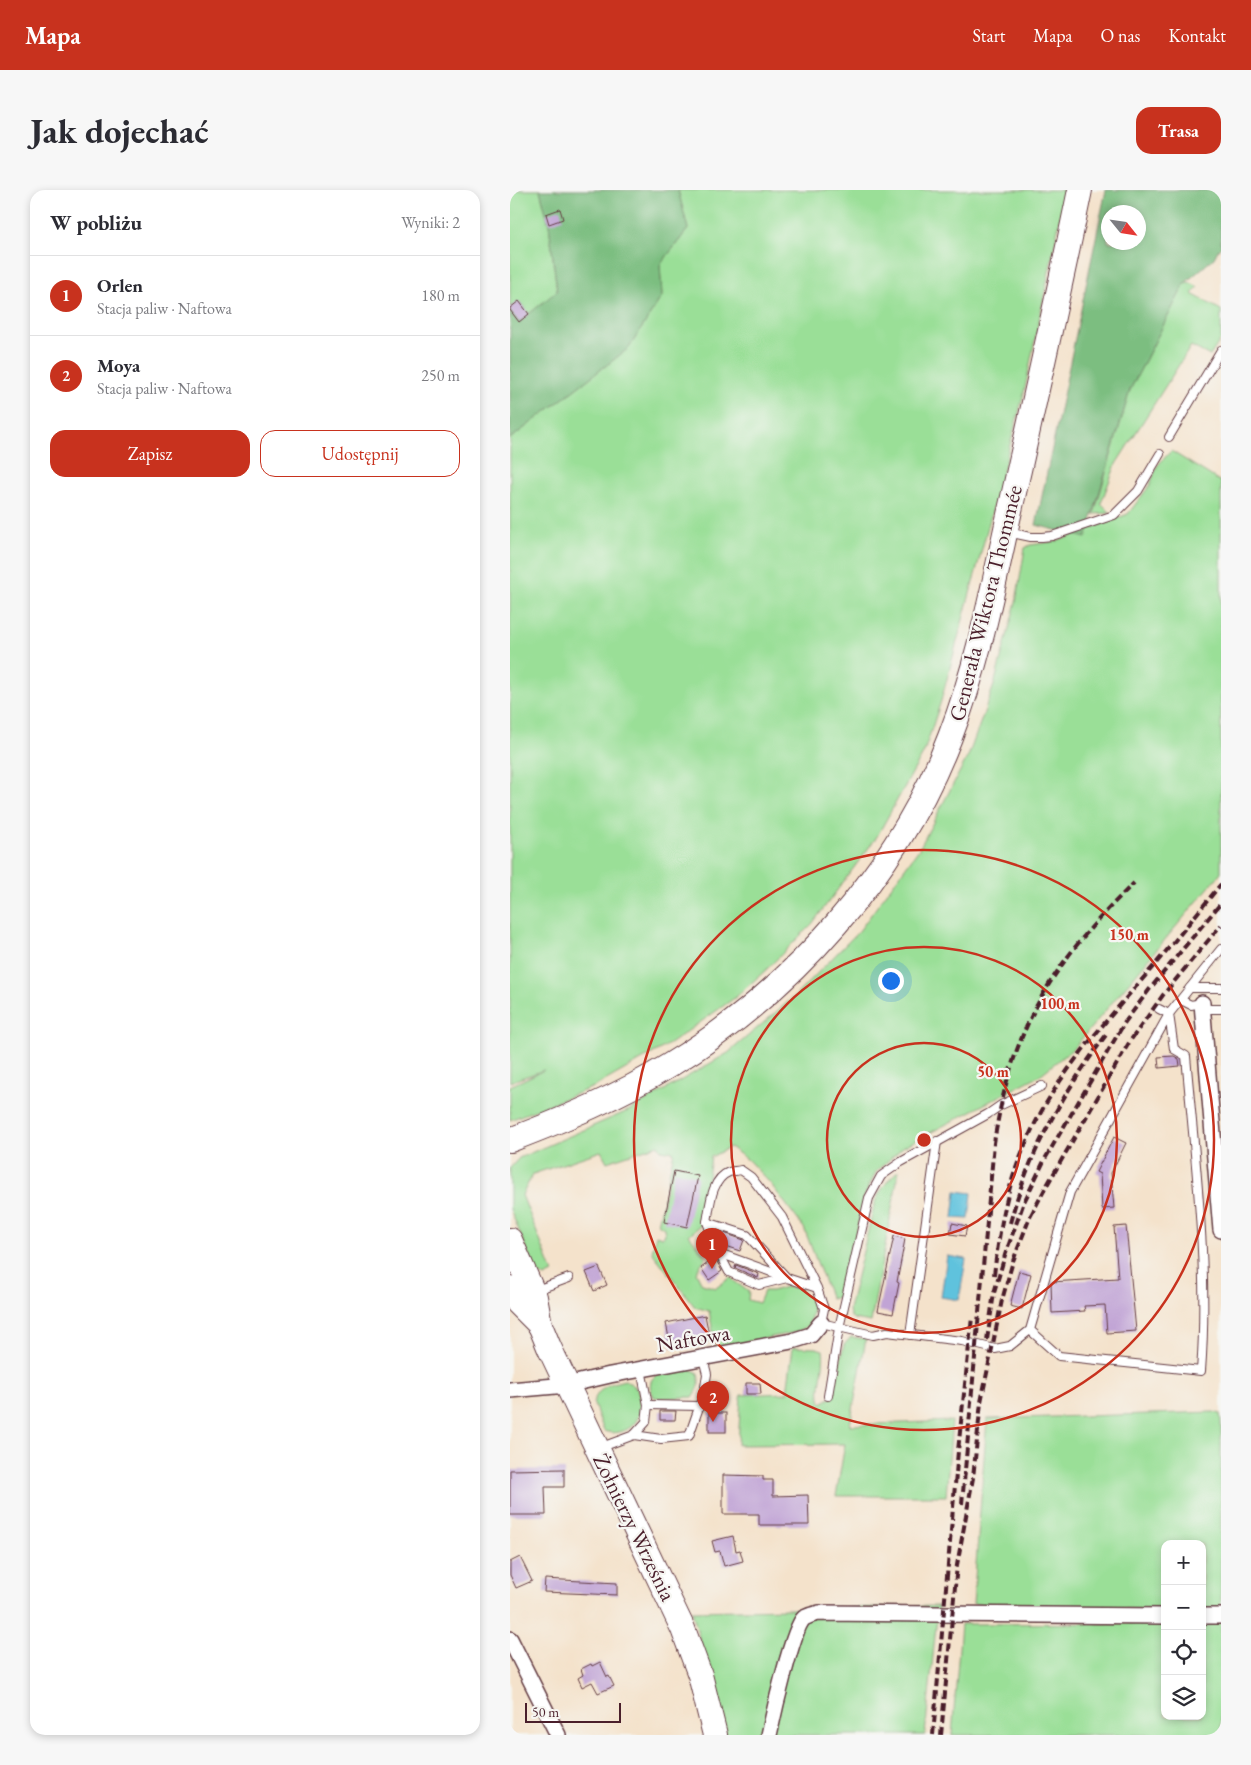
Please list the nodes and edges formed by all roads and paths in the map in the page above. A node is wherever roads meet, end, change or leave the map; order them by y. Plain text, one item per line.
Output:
1 (1080, 190) edge
2 (1221, 350) edge
3 (1169, 437) dead end
4 (1160, 454) dead end
5 (1005, 532) junction
6 (1221, 949) edge
7 (1190, 988) junction
8 (1221, 988) edge
9 (1181, 1000) junction
10 (1202, 1006) junction
11 (1160, 1008) dead end
12 (1221, 1009) edge
13 (1170, 1014) junction
14 (1042, 1086) dead end
15 (532, 1132) junction
16 (510, 1140) edge
17 (938, 1141) junction
18 (510, 1150) edge
19 (707, 1222) junction
20 (1221, 1230) edge
21 (510, 1240) edge
22 (719, 1253) junction
23 (569, 1278) dead end
24 (787, 1278) junction
25 (817, 1288) junction
26 (521, 1290) edge
27 (821, 1323) junction
28 (839, 1328) junction
29 (1030, 1330) junction
30 (910, 1335) junction
31 (703, 1358) junction
32 (641, 1369) junction
33 (567, 1384) junction
34 (510, 1390) edge
35 (828, 1396) dead end
36 (648, 1405) junction
37 (700, 1406) junction
38 (634, 1435) junction
39 (597, 1448) junction
40 (1161, 1616) edge
41 (1206, 1616) edge
42 (1221, 1616) edge
43 (510, 1639) edge
44 (558, 1735) edge
45 (714, 1735) edge
46 (769, 1735) edge

1 - 5 main road, Generała Wiktora Thommée
2 - 3 lane
4 - 5 lane
5 - 15 main road, Generała Wiktora Thommée
6 - 7 lane
7 - 8 lane
7 - 9 lane
9 - 10 lane
9 - 13 lane
10 - 12 lane
10 - 20 street
11 - 13 lane
13 - 29 lane
13 - 29 lane
14 - 17 lane
15 - 16 main road, Generała Wiktora Thommée
15 - 18 main road
17 - 28 lane
17 - 30 lane
19 - 22 lane
19 - 24 lane
19 - 25 lane
21 - 26 main road, Żołnierzy Września
22 - 24 lane
22 - 24 lane
23 - 26 lane
24 - 25 lane
25 - 27 lane
26 - 33 main road, Żołnierzy Września
27 - 28 lane
27 - 31 street, Naftowa
28 - 30 lane
28 - 35 lane
29 - 30 lane
31 - 32 street, Naftowa
31 - 37 lane
32 - 33 street, Naftowa
32 - 36 lane
33 - 34 street, Naftowa
33 - 39 main road, Żołnierzy Września
36 - 37 lane
36 - 38 lane
37 - 38 lane
38 - 39 lane
39 - 45 main road, Żołnierzy Września
40 - 46 street
41 - 42 street
43 - 44 street

